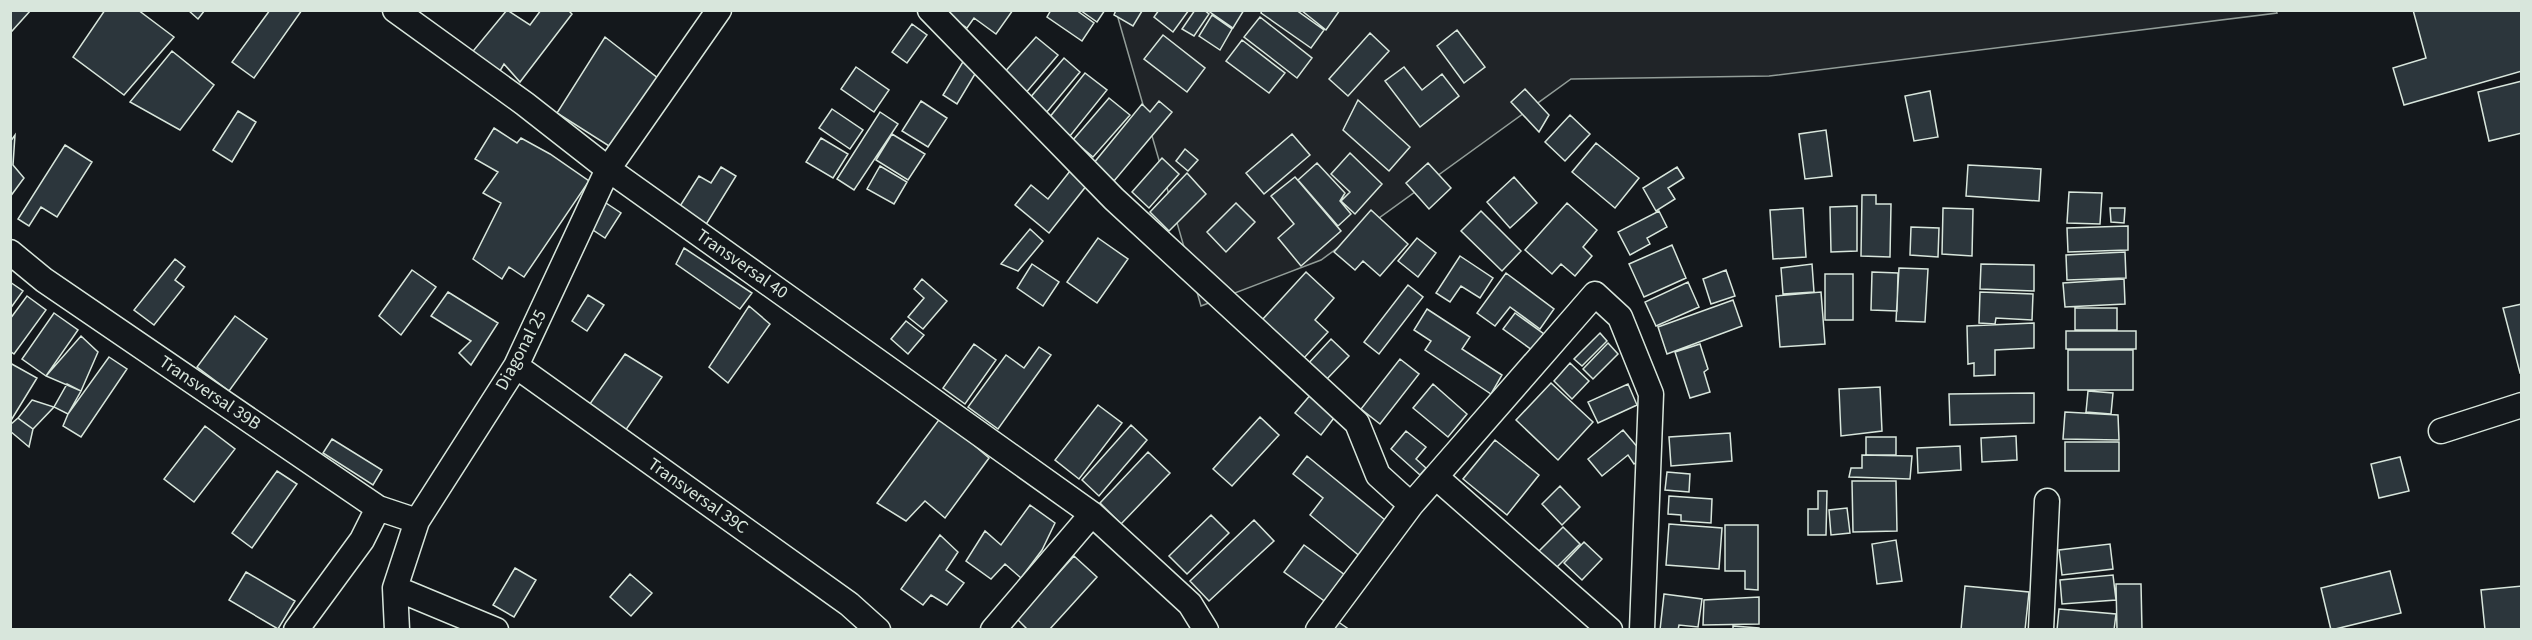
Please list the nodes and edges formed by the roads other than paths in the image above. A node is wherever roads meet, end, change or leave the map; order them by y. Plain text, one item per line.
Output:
1 (395, 10) edge
2 (719, 10) edge
3 (930, 10) edge
4 (608, 169) junction
5 (10, 252) edge
6 (516, 366) junction
7 (2522, 405) edge
8 (2441, 431) dead end
9 (1436, 477) junction
10 (2047, 501) dead end
11 (1411, 505) junction
12 (378, 508) junction
13 (1092, 514) junction
14 (417, 521) junction
15 (395, 588) junction
16 (296, 630) edge
17 (398, 630) edge
18 (496, 630) edge
19 (879, 630) edge
20 (993, 630) edge
21 (1206, 630) edge
22 (1318, 630) edge
23 (1610, 630) edge
24 (1642, 630) edge
25 (2041, 630) edge

1 - 4 street, Transversal 40
2 - 4 street, Diagonal 25
3 - 11 street
4 - 6 street, Diagonal 25
4 - 13 street, Transversal 40
5 - 12 street, Transversal 39B
6 - 14 street, Diagonal 25
6 - 19 street, Transversal 39C
7 - 8 street
9 - 11 street
9 - 23 street
9 - 24 street
10 - 25 street
11 - 22 street
12 - 14 street, Transversal 39B
12 - 16 street
13 - 20 street
13 - 21 street, Transversal 40
14 - 15 street, Diagonal 25
15 - 17 street
15 - 18 street

